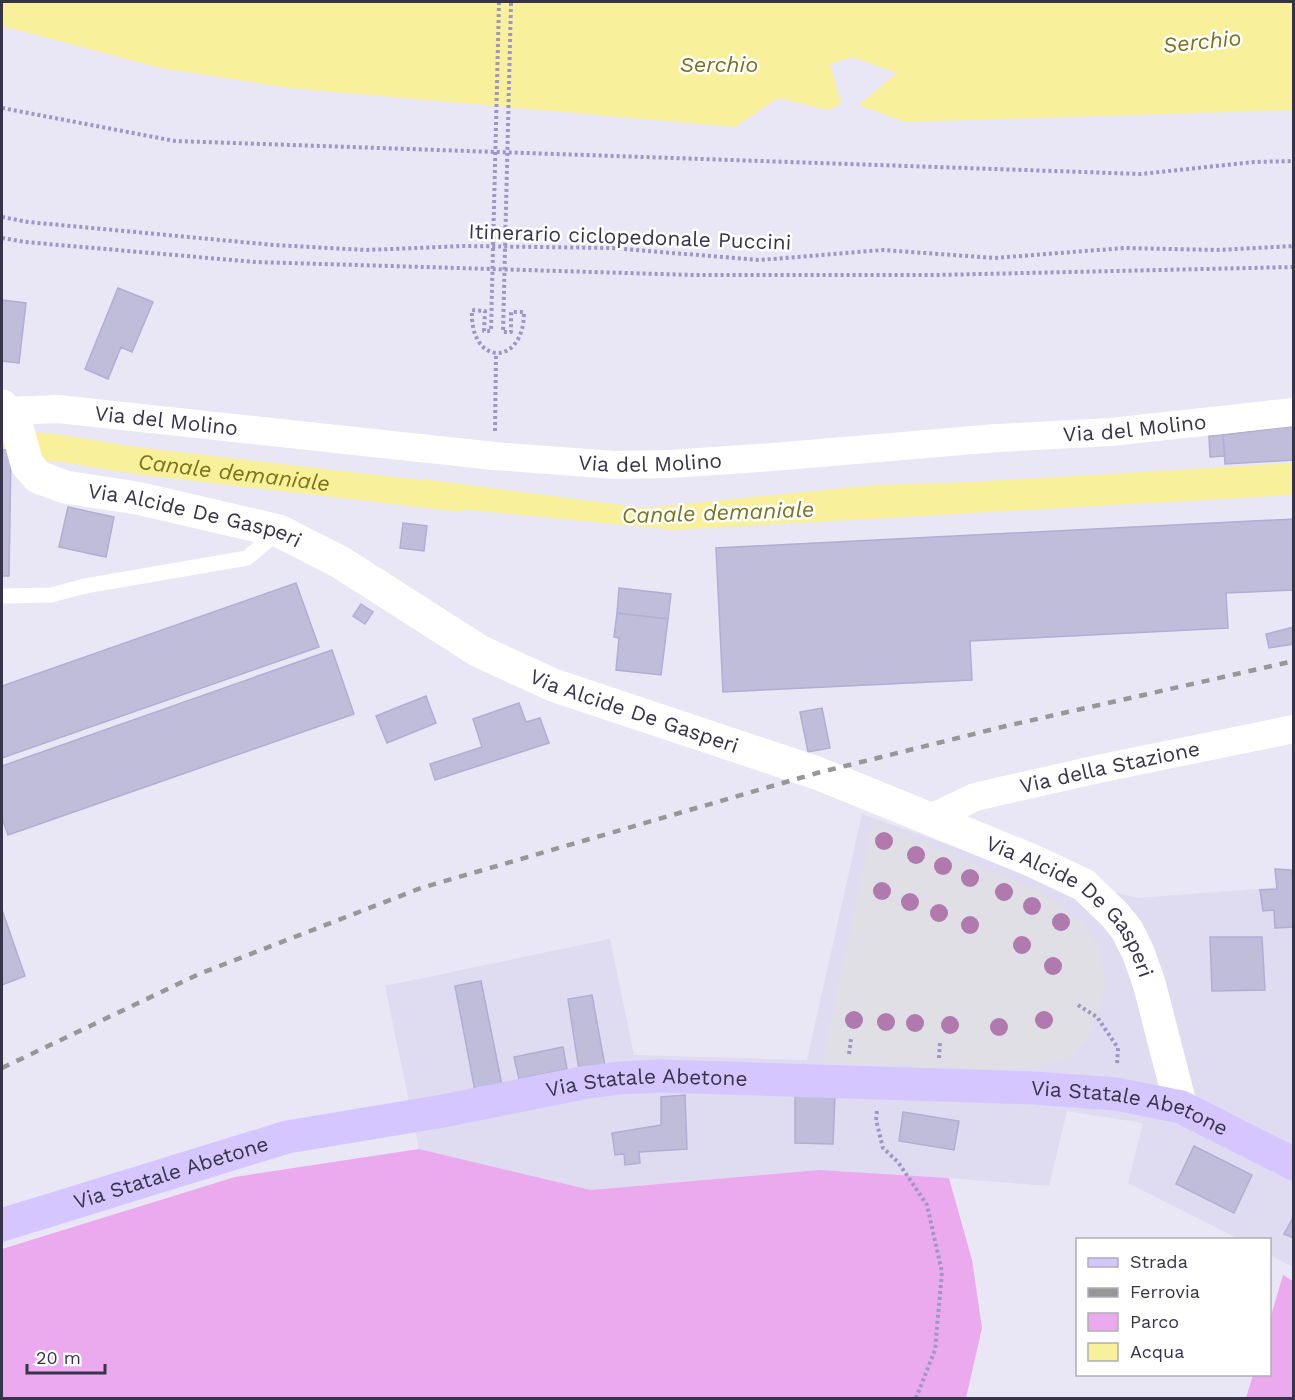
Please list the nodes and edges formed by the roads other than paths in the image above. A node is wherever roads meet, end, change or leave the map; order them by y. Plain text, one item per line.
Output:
1 (1293, 412) edge
2 (8, 414) edge
3 (279, 531) junction
4 (2, 596) edge
5 (1293, 729) edge
6 (929, 819) junction
7 (1181, 1107) junction
8 (1293, 1164) edge
9 (2, 1225) edge

1 - 2 street, Via del Molino
2 - 3 street, Via Alcide De Gasperi
3 - 4 lane
3 - 6 street, Via Alcide De Gasperi
5 - 6 street, Via della Stazione
6 - 7 street, Via Alcide De Gasperi
7 - 8 main road, Via Statale Abetone
7 - 9 main road, Via Statale Abetone

